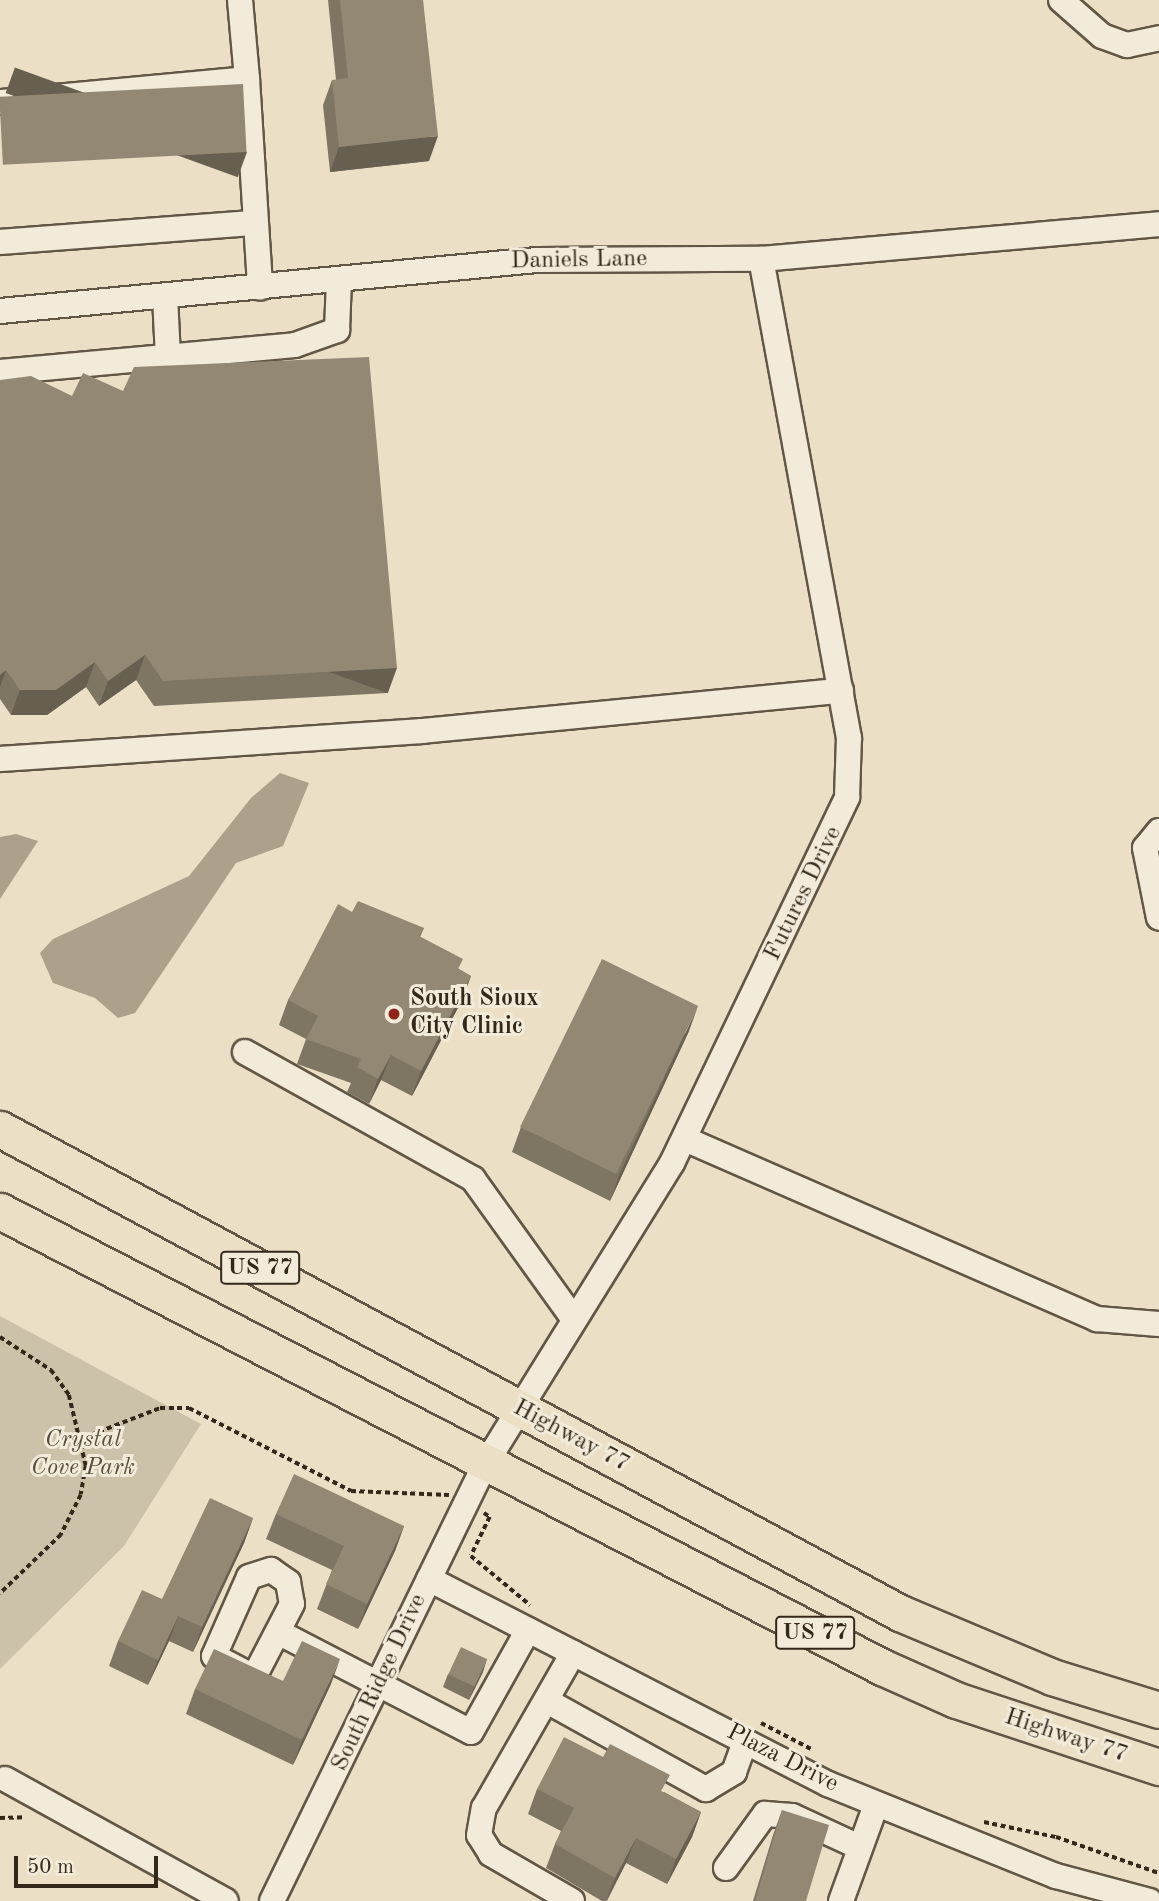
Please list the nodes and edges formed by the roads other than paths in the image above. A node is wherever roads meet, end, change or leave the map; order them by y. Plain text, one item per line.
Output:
1 (240, 0) edge
2 (1061, 0) edge
3 (1159, 38) edge
4 (247, 79) junction
5 (0, 102) edge
6 (254, 223) junction
7 (1159, 224) edge
8 (0, 242) edge
9 (761, 259) junction
10 (339, 280) junction
11 (260, 288) junction
12 (165, 296) junction
13 (0, 311) edge
14 (168, 357) junction
15 (0, 372) edge
16 (841, 691) junction
17 (0, 759) edge
18 (1159, 831) edge
19 (1159, 918) edge
20 (245, 1052) dead end
21 (0, 1129) edge
22 (685, 1139) junction
23 (0, 1211) edge
24 (572, 1317) junction
25 (1159, 1324) edge
26 (518, 1409) junction
27 (486, 1463) junction
28 (429, 1579) junction
29 (532, 1619) junction
30 (278, 1632) dead end
31 (573, 1653) junction
32 (380, 1686) junction
33 (547, 1701) junction
34 (1159, 1710) edge
35 (751, 1731) junction
36 (1159, 1767) edge
37 (5, 1779) dead end
38 (876, 1805) junction
39 (858, 1846) junction
40 (726, 1868) dead end
41 (1087, 1893) edge
42 (844, 1900) edge
43 (226, 1901) edge
44 (272, 1901) edge
45 (572, 1901) edge
46 (1150, 1901) edge

1 - 4 street
2 - 3 street
4 - 5 street
4 - 6 street
6 - 8 street
6 - 11 street
7 - 9 street, Daniels Lane
9 - 10 street, Daniels Lane
9 - 16 street, Futures Drive
10 - 11 street, Daniels Lane
10 - 14 street
11 - 12 street, Daniels Lane
12 - 13 street, Daniels Lane
12 - 14 street
14 - 15 street
16 - 17 street
16 - 22 street, Futures Drive
18 - 19 street
20 - 24 street
21 - 26 highway, Highway 77 / US 77
22 - 24 street, Futures Drive
22 - 25 street
23 - 27 highway, Highway 77 / US 77
24 - 26 street, Futures Drive
26 - 27 street, Futures Drive
26 - 34 highway, Highway 77 / US 77
27 - 28 street, South Ridge Drive
27 - 36 highway, Highway 77 / US 77
28 - 29 street, Plaza Drive
28 - 32 street, South Ridge Drive
29 - 31 street, Plaza Drive
29 - 32 street
30 - 32 street
31 - 33 street
31 - 35 street, Plaza Drive
32 - 44 street, South Ridge Drive
33 - 35 street
33 - 45 street
35 - 38 street, Plaza Drive
37 - 43 street
38 - 39 street
38 - 41 street, Plaza Drive
39 - 40 street
39 - 42 street
41 - 46 street, Plaza Drive

